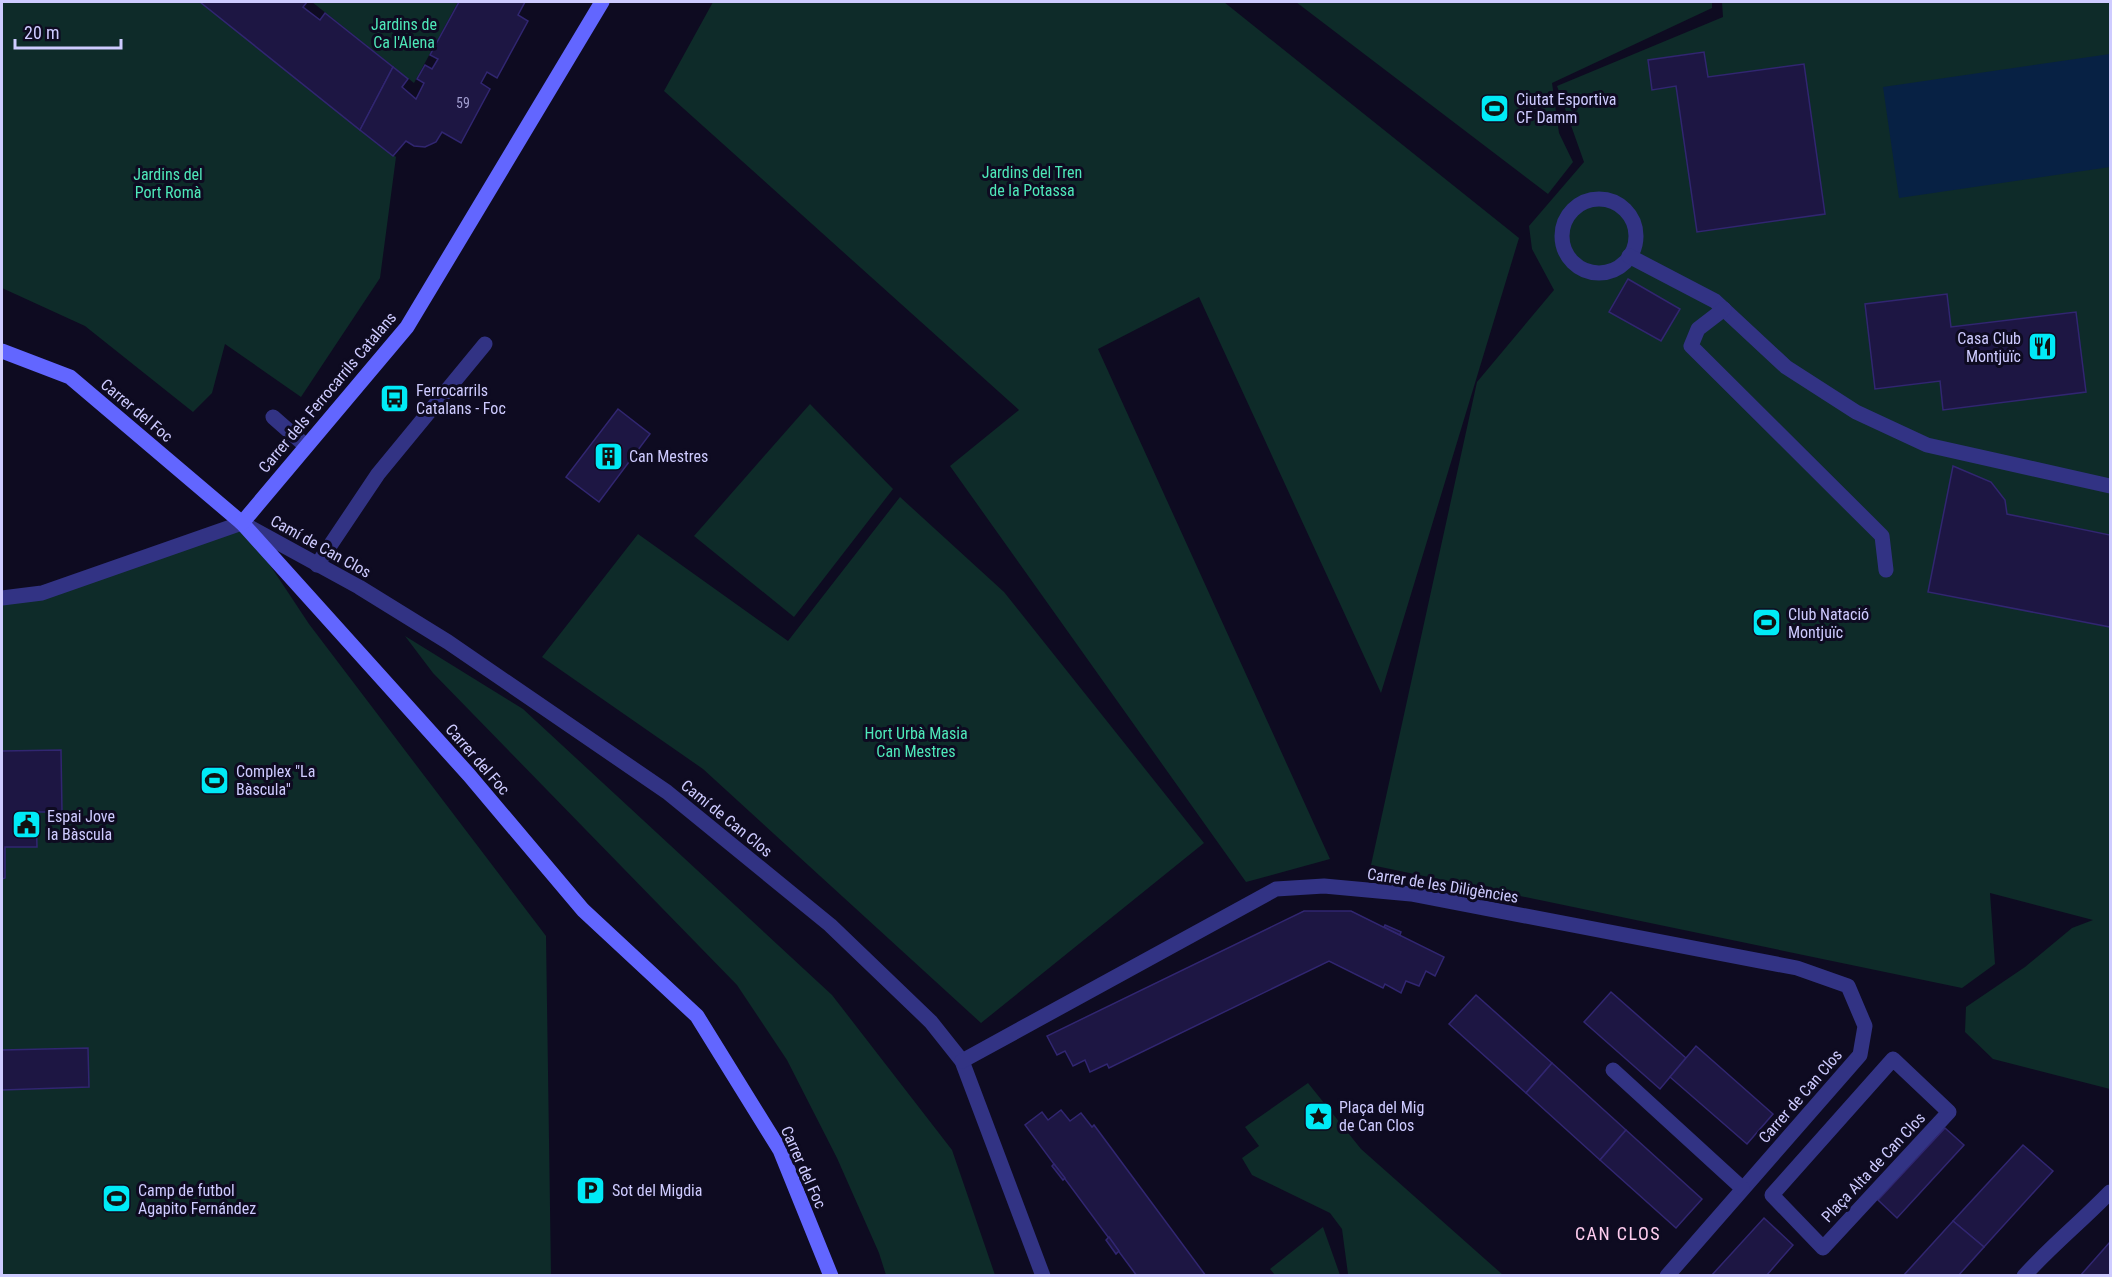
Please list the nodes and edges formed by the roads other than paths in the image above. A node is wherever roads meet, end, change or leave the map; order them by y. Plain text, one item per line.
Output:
1 (602, 2) edge
2 (1629, 256) junction
3 (1724, 309) junction
4 (485, 344) dead end
5 (2, 351) edge
6 (273, 417) dead end
7 (306, 446) junction
8 (2110, 486) edge
9 (242, 523) junction
10 (317, 565) junction
11 (1886, 570) dead end
12 (2, 598) edge
13 (1848, 986) joint
14 (1893, 1059) joint
15 (962, 1061) junction
16 (1613, 1070) dead end
17 (1742, 1188) junction
18 (2110, 1192) edge
19 (831, 1275) edge
20 (1043, 1275) edge
21 (1667, 1275) edge
22 (2024, 1275) edge

1 - 7 street, Carrer dels Ferrocarrils Catalans
2 - 2 street
2 - 3 street
3 - 8 street
3 - 11 street
4 - 10 street
5 - 9 street, Carrer del Foc
6 - 7 street
7 - 9 street, Carrer dels Ferrocarrils Catalans
9 - 10 street, Camí de Can Clos
9 - 12 street
9 - 19 street, Carrer del Foc
10 - 15 street, Camí de Can Clos
13 - 15 street, Carrer de les Diligències
13 - 17 street, Carrer de Can Clos
14 - 14 street, Plaça Alta de Can Clos
15 - 20 street, Camí de Can Clos
16 - 17 street
17 - 21 street, Carrer de Can Clos
18 - 22 street

